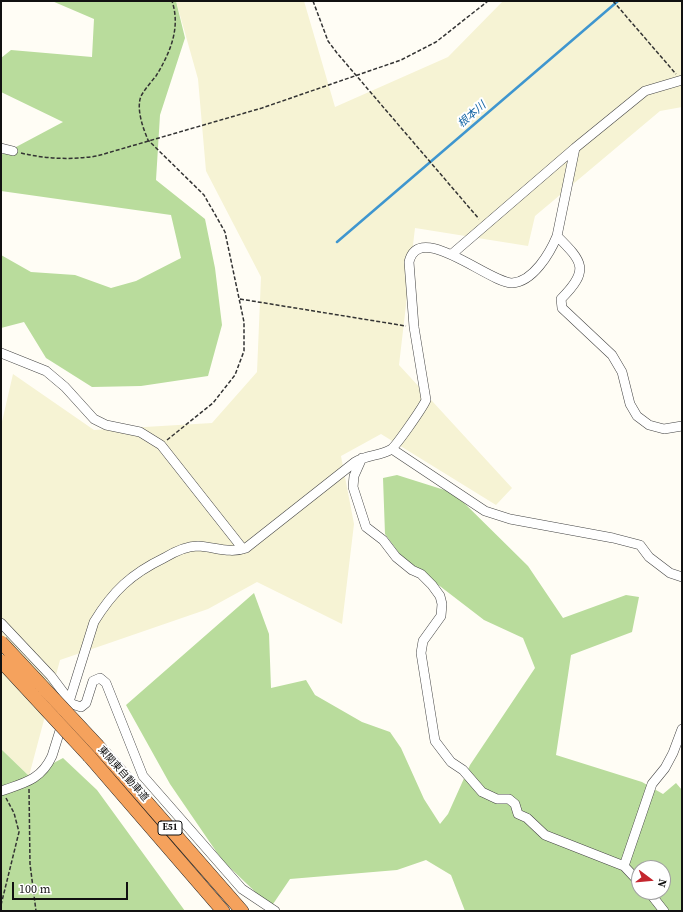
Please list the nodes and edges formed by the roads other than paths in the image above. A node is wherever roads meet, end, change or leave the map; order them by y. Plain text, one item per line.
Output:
1 (682, 80) edge
2 (1, 148) edge
3 (575, 148) junction
4 (13, 151) road end
5 (557, 236) junction
6 (452, 254) junction
7 (1, 353) edge
8 (682, 426) edge
9 (392, 450) junction
10 (363, 457) junction
11 (243, 549) junction
12 (682, 577) edge
13 (1, 623) edge
14 (1, 642) edge
15 (1, 661) edge
16 (70, 700) junction
17 (682, 730) edge
18 (3, 794) edge
19 (624, 866) junction
20 (631, 873) edge
21 (655, 900) edge
22 (223, 911) edge
23 (242, 911) edge
24 (276, 911) edge
25 (664, 911) edge

1 - 3 street
2 - 4 street
3 - 5 street
3 - 6 street
5 - 6 street
5 - 8 street
6 - 9 street
7 - 11 street
9 - 10 street
9 - 12 street
10 - 11 street
10 - 19 street
11 - 16 street
13 - 16 street
14 - 23 highway, 東関東自動車道 / E51, bridge
15 - 22 highway, 東関東自動車道 / E51, bridge
16 - 18 street
16 - 24 street
17 - 19 street
19 - 20 street
21 - 25 street

